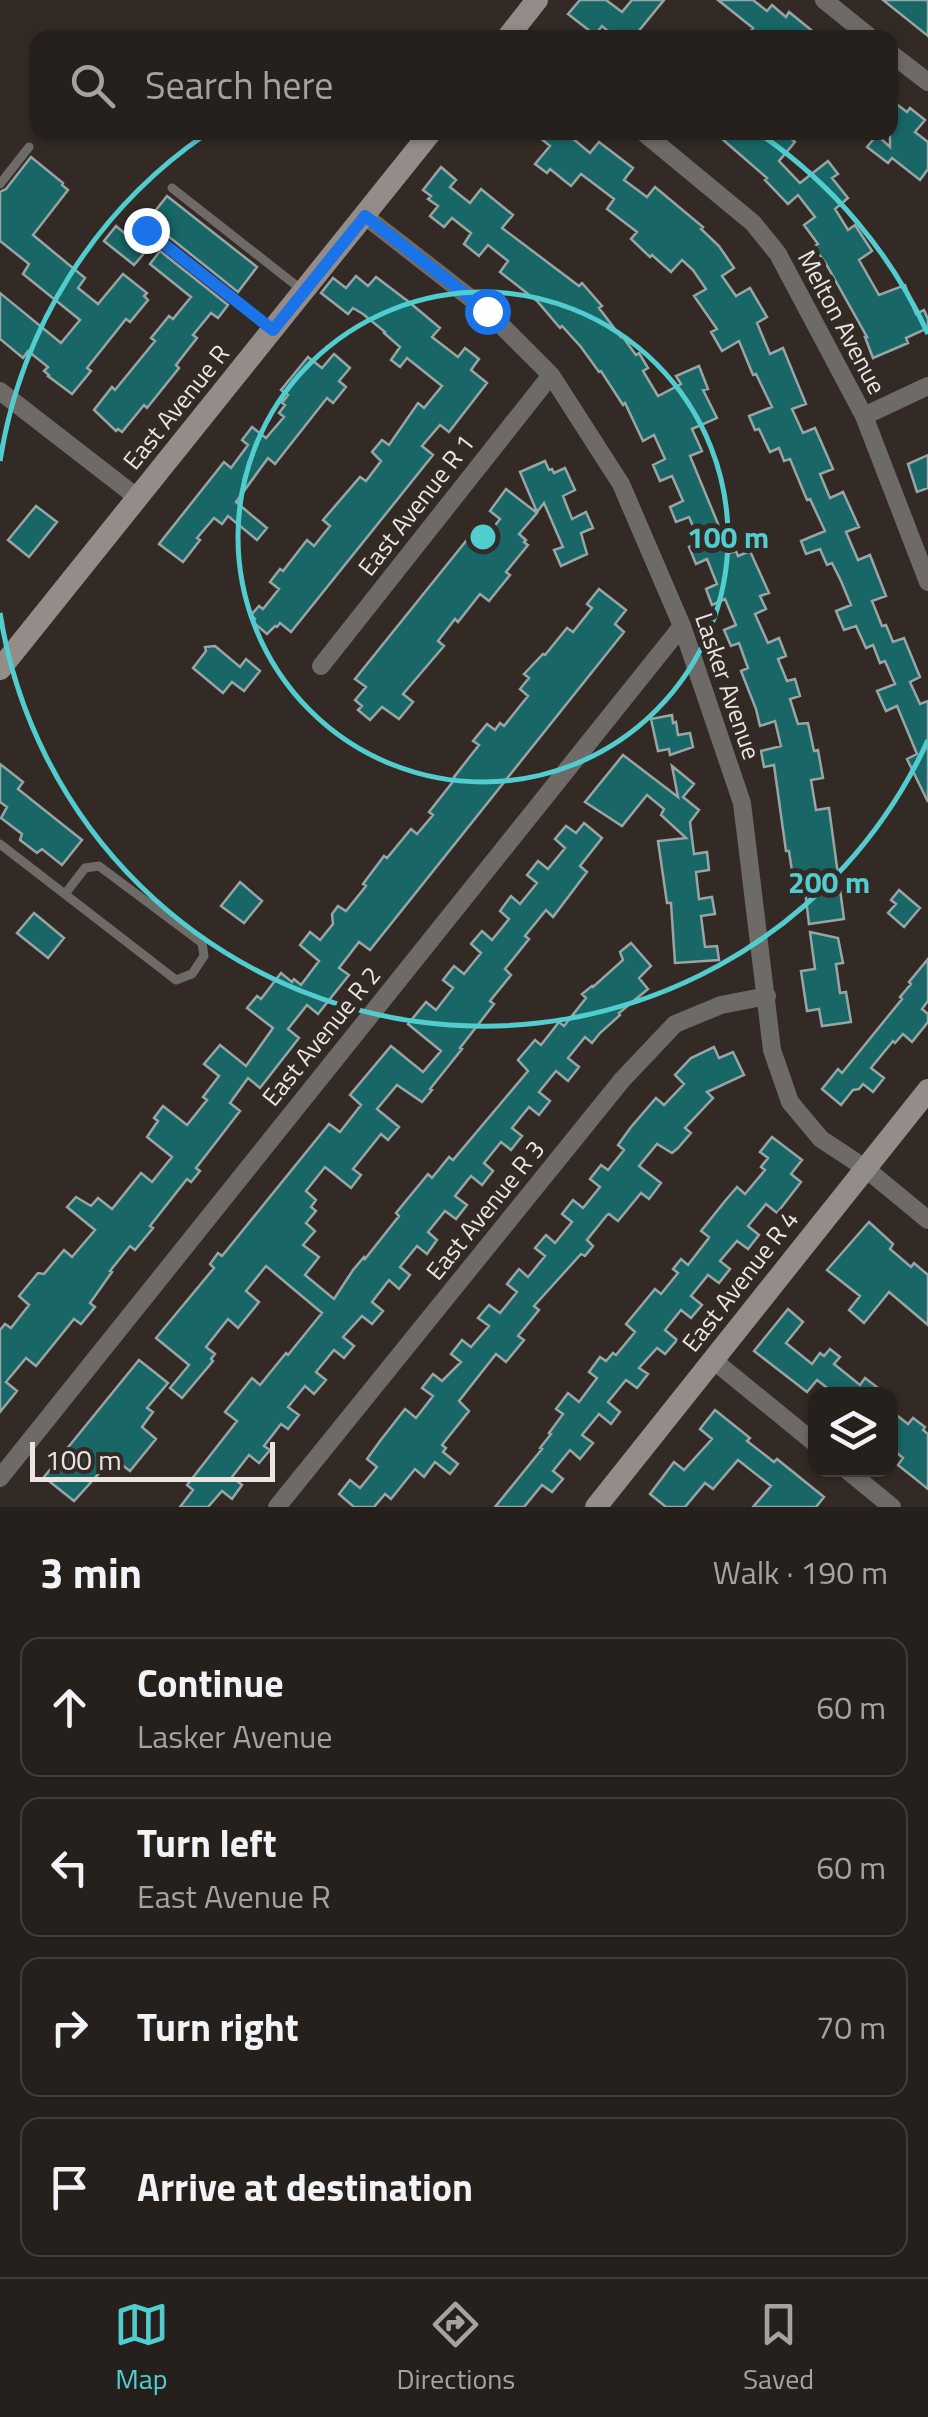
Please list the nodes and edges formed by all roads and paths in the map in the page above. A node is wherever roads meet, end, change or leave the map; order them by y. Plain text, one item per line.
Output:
1 (537, 0) edge
2 (824, 0) edge
3 (519, 30) edge
4 (861, 30) edge
5 (898, 59) edge
6 (928, 82) edge
7 (425, 140) edge
8 (652, 140) edge
9 (29, 147) dead end
10 (0, 184) edge
11 (172, 188) dead end
12 (365, 216) junction
13 (146, 230) dead end
14 (304, 292) junction
15 (273, 330) junction
16 (550, 375) junction
17 (928, 386) edge
18 (0, 392) edge
19 (864, 416) junction
20 (138, 498) junction
21 (928, 582) edge
22 (682, 626) junction
23 (321, 666) dead end
24 (0, 669) edge
25 (0, 844) edge
26 (64, 894) junction
27 (767, 996) junction
28 (928, 1090) edge
29 (865, 1168) junction
30 (928, 1220) edge
31 (713, 1360) junction
32 (808, 1437) edge
33 (852, 1477) edge
34 (0, 1478) edge
35 (869, 1500) edge
36 (278, 1507) edge
37 (596, 1507) edge
38 (892, 1507) edge

1 - 3 main road
2 - 4 street
5 - 6 street
7 - 12 main road, East Avenue R
8 - 19 street, Melton Avenue
9 - 10 lane
11 - 14 lane
12 - 14 main road, East Avenue R
12 - 16 street, Lasker Avenue
13 - 15 lane
14 - 15 main road, East Avenue R
15 - 20 main road, East Avenue R
16 - 22 street, Lasker Avenue
16 - 23 street, East Avenue R 1
17 - 19 street
18 - 20 street
19 - 21 street, Melton Avenue
20 - 24 main road, East Avenue R
22 - 27 street, Lasker Avenue
22 - 34 street, East Avenue R 2
25 - 26 lane
26 - 26 lane
27 - 29 street, Lasker Avenue
27 - 36 street, East Avenue R 3
28 - 29 main road, East Avenue R 4
29 - 30 street, Lasker Avenue
29 - 31 main road, East Avenue R 4
31 - 32 street
31 - 37 main road, East Avenue R 4
33 - 35 street
35 - 38 street

